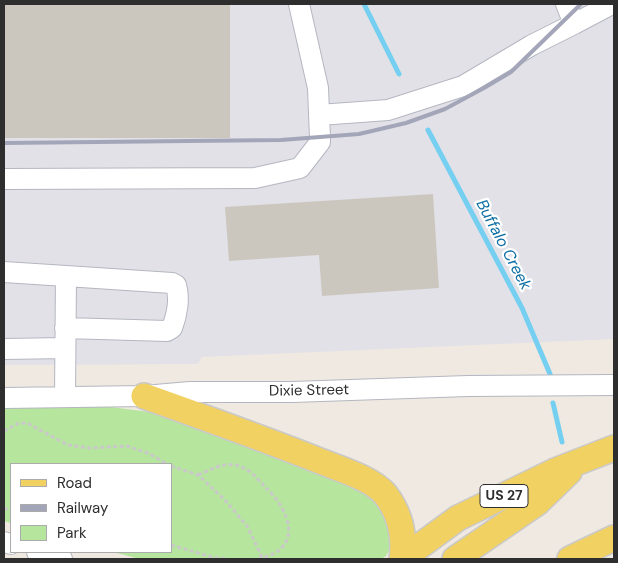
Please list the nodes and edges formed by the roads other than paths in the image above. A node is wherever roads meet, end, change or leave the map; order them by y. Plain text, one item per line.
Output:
1 (299, 4) edge
2 (566, 4) edge
3 (612, 4) edge
4 (574, 24) junction
5 (319, 115) junction
6 (4, 179) edge
7 (4, 272) edge
8 (66, 276) junction
9 (66, 328) junction
10 (65, 348) junction
11 (4, 349) edge
12 (614, 385) edge
13 (144, 396) junction
14 (65, 397) junction
15 (4, 398) edge
16 (614, 448) edge
17 (582, 460) junction
18 (614, 538) edge
19 (402, 559) edge
20 (455, 559) edge
21 (570, 559) edge

1 - 5 street
2 - 4 street
3 - 4 street
4 - 5 street
5 - 6 street
7 - 8 street
8 - 9 street
8 - 9 street
9 - 10 street
10 - 11 street
10 - 14 street
12 - 13 street, Dixie Street
13 - 14 street, Dixie Street
13 - 19 main road
14 - 15 street, Dixie Street
16 - 17 main road, US 27
17 - 19 main road, US 27
17 - 20 main road
18 - 21 main road

